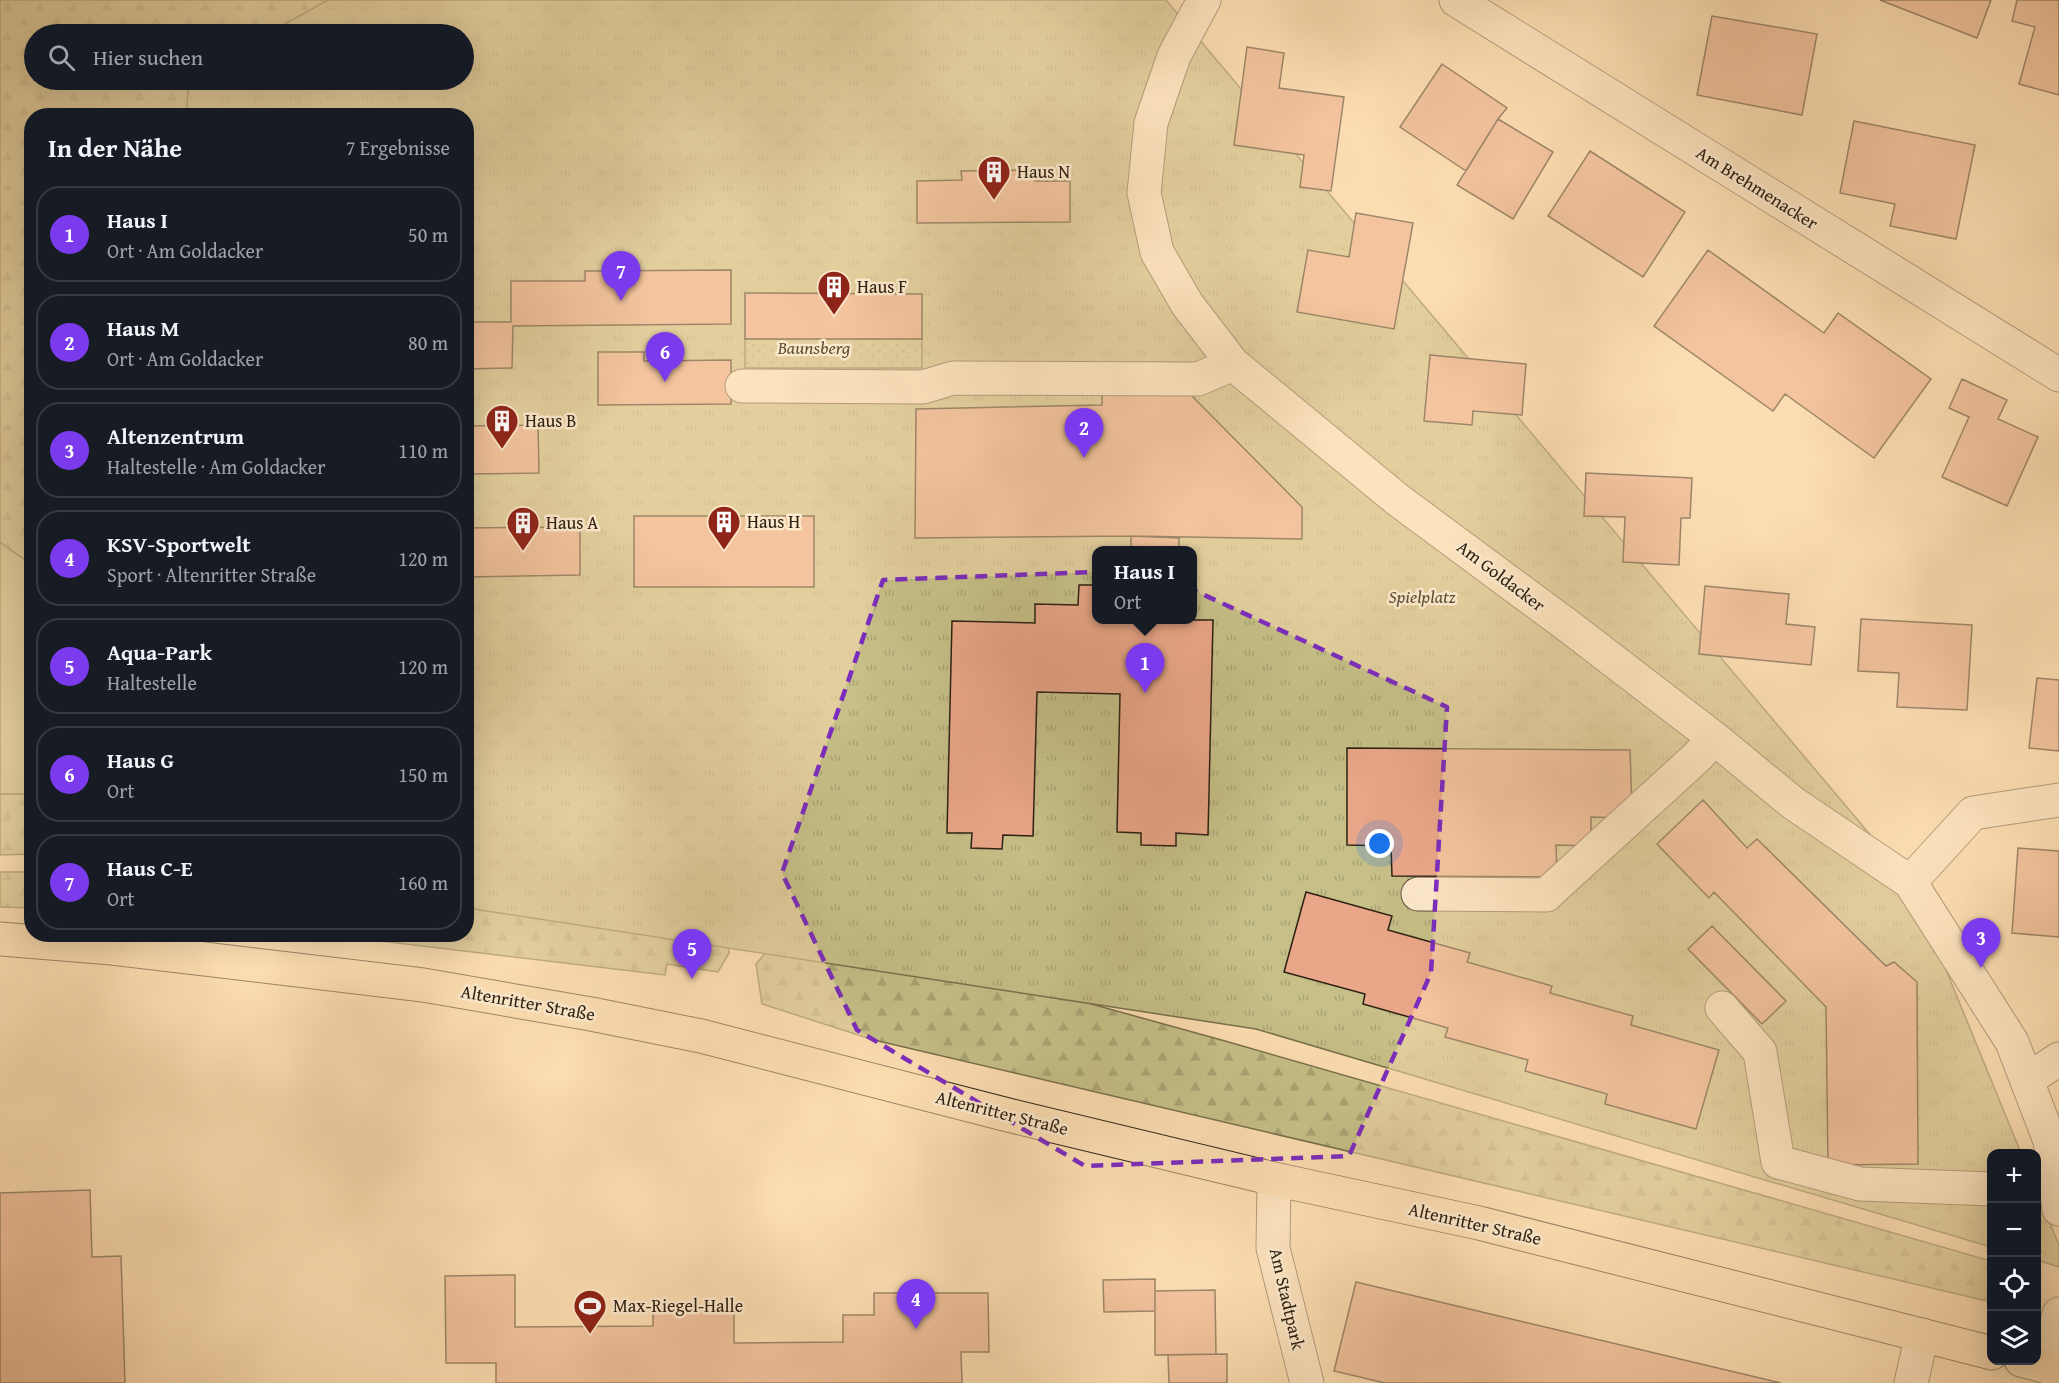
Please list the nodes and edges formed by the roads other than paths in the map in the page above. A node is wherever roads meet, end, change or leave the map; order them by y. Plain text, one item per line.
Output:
1 (1204, 0) edge
2 (1456, 0) edge
3 (1233, 364) junction
4 (2059, 375) edge
5 (742, 386) dead end
6 (1714, 738) junction
7 (2059, 800) edge
8 (1910, 882) junction
9 (1418, 894) dead end
10 (0, 939) edge
11 (24, 941) edge
12 (37, 942) edge
13 (1722, 1008) dead end
14 (2059, 1059) edge
15 (2027, 1080) junction
16 (1274, 1179) junction
17 (1987, 1189) edge
18 (2050, 1197) edge
19 (2059, 1314) edge
20 (1922, 1335) junction
21 (1987, 1352) edge
22 (2042, 1366) edge
23 (1307, 1383) edge
24 (1911, 1383) edge

1 - 3 street, Am Goldacker
2 - 4 street, Am Brehmenacker
3 - 5 street
3 - 6 street, Am Goldacker
6 - 8 street, Am Goldacker
6 - 9 street
7 - 8 street
8 - 15 street, Am Goldacker
10 - 11 main road, Altenritter Straße
12 - 16 main road, Altenritter Straße
13 - 17 street
14 - 15 street
15 - 18 street, Am Goldacker
16 - 20 main road, Altenritter Straße
16 - 23 street, Am Stadtpark
19 - 22 street
20 - 21 main road, Altenritter Straße
20 - 24 street

